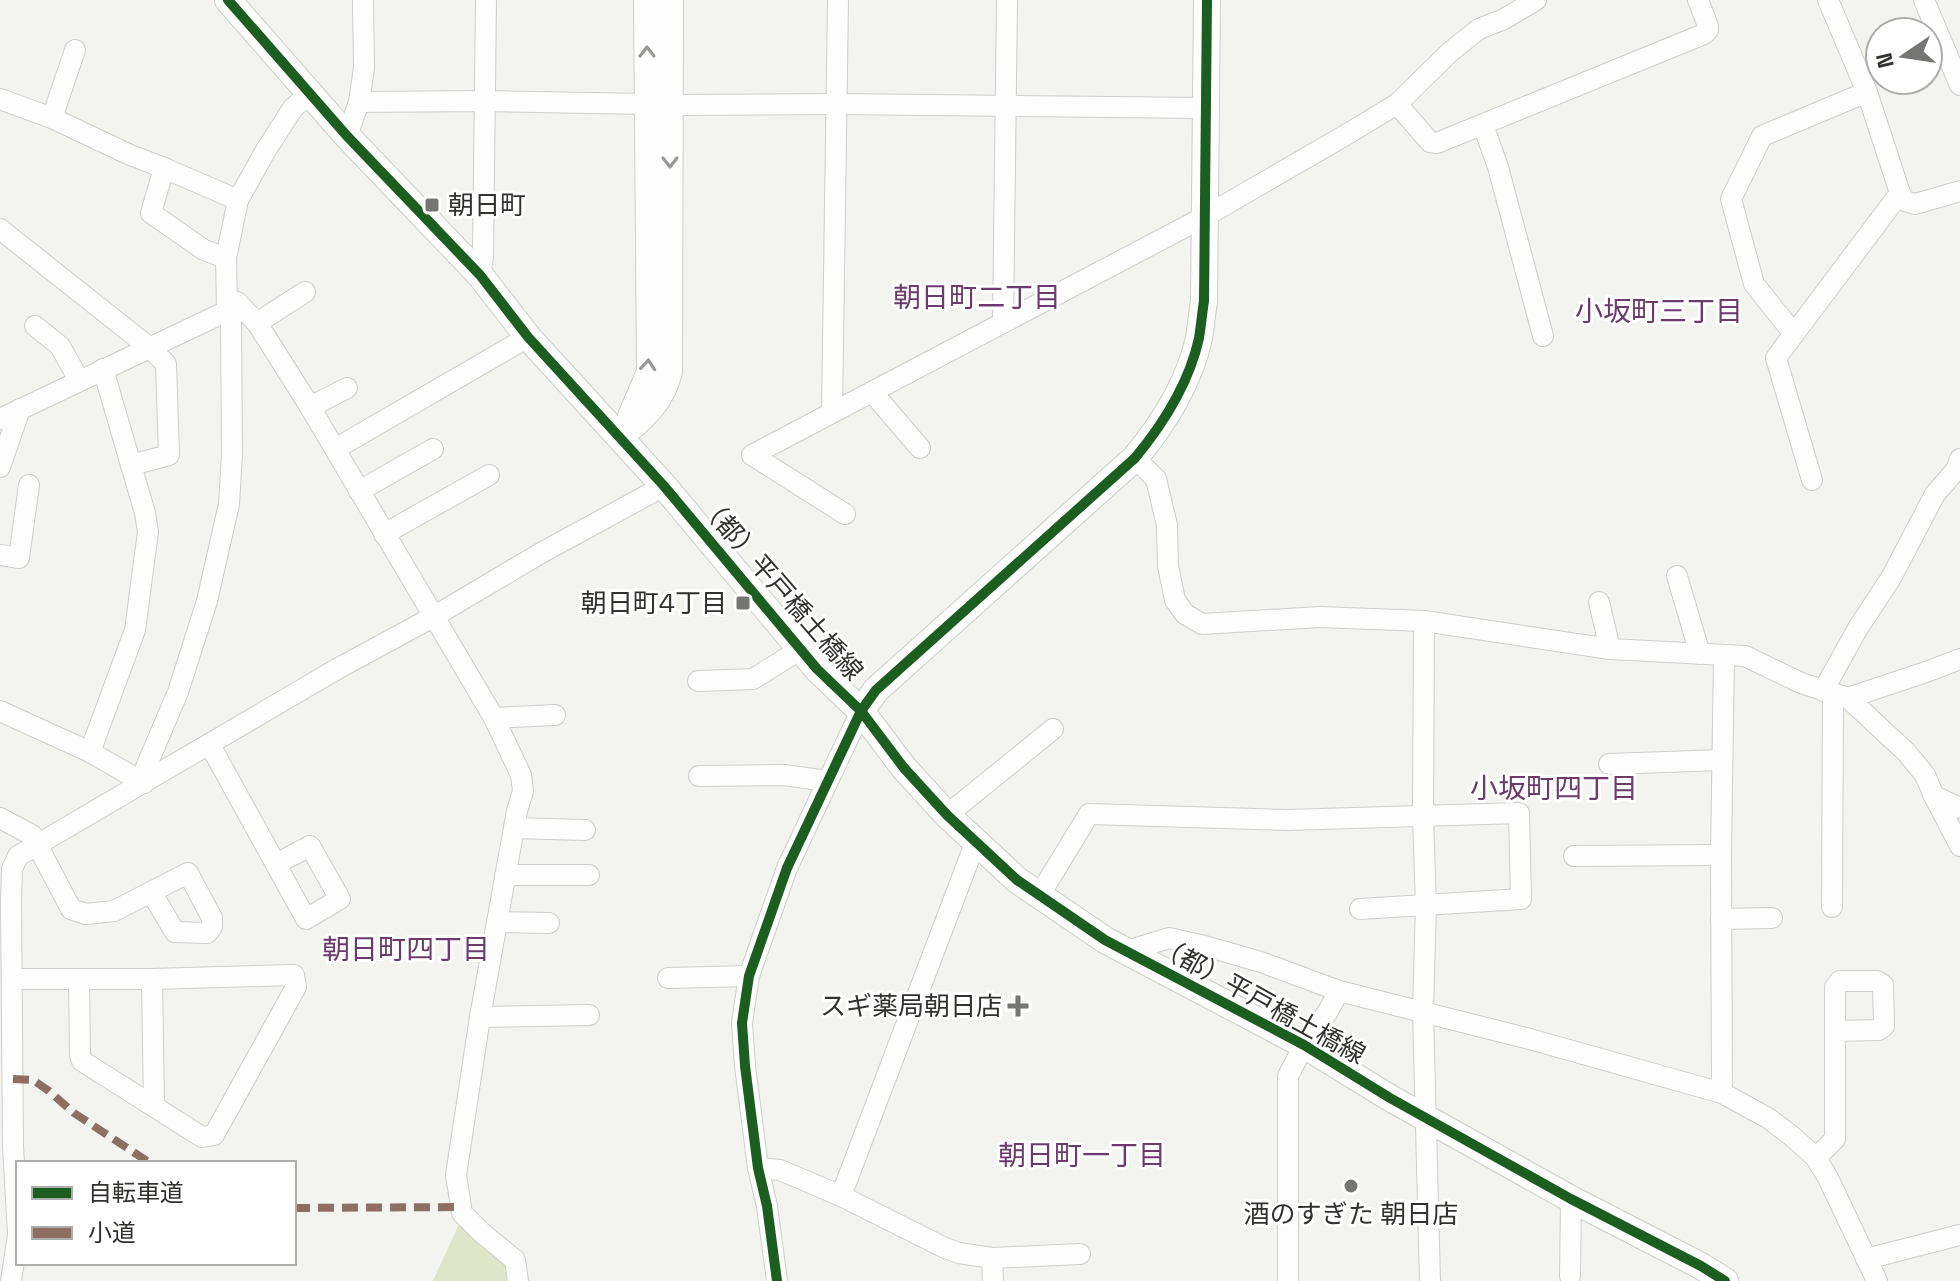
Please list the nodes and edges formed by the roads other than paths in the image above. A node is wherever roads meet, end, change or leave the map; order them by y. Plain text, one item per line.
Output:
1 (228, 0) edge
2 (363, 0) edge
3 (486, 0) edge
4 (647, 0) edge
5 (670, 0) edge
6 (838, 0) edge
7 (1007, 0) edge
8 (1207, 0) edge
9 (1536, 0) edge
10 (1698, 0) edge
11 (1828, 0) edge
12 (1924, 0) edge
13 (75, 50) dead end
14 (1864, 85) edge
15 (1960, 85) edge
16 (1864, 93) edge
17 (309, 94) junction
18 (1868, 96) edge
19 (0, 99) edge
20 (485, 101) junction
21 (359, 102) junction
22 (838, 104) junction
23 (1397, 104) junction
24 (658, 105) junction
25 (1005, 106) junction
26 (1204, 108) junction
27 (52, 118) junction
28 (1483, 125) junction
29 (347, 136) junction
30 (164, 168) junction
31 (1960, 191) edge
32 (1900, 193) junction
33 (238, 200) junction
34 (1204, 217) junction
35 (0, 229) edge
36 (226, 258) junction
37 (480, 275) junction
38 (305, 292) dead end
39 (227, 311) junction
40 (257, 323) junction
41 (1003, 323) junction
42 (35, 326) dead end
43 (1794, 334) junction
44 (1543, 336) dead end
45 (528, 337) junction
46 (150, 348) junction
47 (103, 369) junction
48 (79, 380) junction
49 (347, 388) dead end
50 (872, 392) junction
51 (310, 407) junction
52 (20, 409) junction
53 (832, 412) junction
54 (0, 419) edge
55 (620, 437) junction
56 (920, 448) dead end
57 (335, 449) junction
58 (433, 449) dead end
59 (1135, 458) junction
60 (1960, 459) edge
61 (131, 465) junction
62 (0, 467) edge
63 (489, 475) dead end
64 (1812, 480) dead end
65 (29, 485) dead end
66 (664, 486) junction
67 (359, 491) junction
68 (845, 514) dead end
69 (384, 534) junction
70 (0, 555) edge
71 (1677, 576) dead end
72 (1599, 602) dead end
73 (433, 617) junction
74 (1424, 621) junction
75 (801, 649) junction
76 (1610, 649) junction
77 (1700, 654) junction
78 (1724, 656) junction
79 (1960, 659) edge
80 (698, 681) dead end
81 (1835, 694) junction
82 (0, 711) edge
83 (861, 711) junction
84 (555, 715) dead end
85 (494, 718) junction
86 (1053, 729) dead end
87 (210, 745) junction
88 (90, 752) junction
89 (1722, 760) junction
90 (1609, 764) dead end
91 (699, 776) dead end
92 (827, 781) junction
93 (144, 783) junction
94 (1934, 796) junction
95 (1960, 808) edge
96 (947, 815) junction
97 (1423, 817) junction
98 (0, 818) edge
99 (514, 828) junction
100 (585, 830) dead end
101 (976, 841) junction
102 (37, 846) junction
103 (1960, 846) edge
104 (1721, 855) junction
105 (1574, 856) dead end
106 (276, 864) dead end
107 (505, 875) junction
108 (589, 875) dead end
109 (151, 892) dead end
110 (1039, 896) junction
111 (1426, 905) junction
112 (1832, 907) dead end
113 (1360, 909) dead end
114 (1772, 918) dead end
115 (1721, 919) junction
116 (497, 922) junction
117 (549, 923) dead end
118 (1127, 951) junction
119 (749, 976) junction
120 (668, 978) dead end
121 (12, 979) junction
122 (152, 979) junction
123 (79, 980) junction
124 (1339, 991) junction
125 (1423, 1011) junction
126 (589, 1015) dead end
127 (480, 1017) junction
128 (1835, 1031) dead end
129 (1304, 1045) junction
130 (1722, 1093) junction
131 (154, 1106) junction
132 (1427, 1118) junction
133 (1816, 1158) junction
134 (758, 1168) junction
135 (841, 1196) junction
136 (16, 1199) edge
137 (1571, 1199) junction
138 (1960, 1235) edge
139 (16, 1247) edge
140 (1080, 1254) dead end
141 (992, 1258) junction
142 (1866, 1259) junction
143 (1570, 1276) dead end
144 (11, 1281) edge
145 (518, 1281) edge
146 (777, 1281) edge
147 (993, 1281) edge
148 (1288, 1281) edge
149 (1430, 1281) edge
150 (1725, 1281) edge
151 (1877, 1281) edge

1 - 17 street, （都）平戸橋土橋線
2 - 21 street
3 - 20 street
24 -> 4 street
5 - 24 street
6 - 22 street
7 - 25 street
8 - 26 street
9 - 23 street
10 - 28 street
11 - 14 street
12 - 15 street
13 - 27 street
16 - 43 street
17 - 29 street, （都）平戸橋土橋線
17 - 33 street
18 - 32 street
19 - 27 street
20 - 21 street
20 - 24 street
20 - 37 street
21 - 29 street
22 - 24 street
22 - 25 street
22 - 53 street
23 - 28 street
23 - 34 street
24 - 55 street
25 - 26 street
25 - 41 street
26 - 34 street
27 - 30 street
28 - 44 street
29 - 37 street, （都）平戸橋土橋線
30 - 33 street
30 - 36 street
31 - 32 street
32 - 43 street
33 - 36 street
34 - 41 street
34 - 59 street
35 - 46 street
36 - 39 street
37 - 45 street, （都）平戸橋土橋線
38 - 40 street
39 - 40 street
39 - 46 street
39 - 93 street
40 - 51 street
41 - 50 street
42 - 48 street
43 - 64 street
45 - 55 street, （都）平戸橋土橋線
45 - 57 street
46 - 47 street
46 - 61 street
47 - 48 street
47 - 61 street
48 - 52 street
49 - 51 street
50 - 53 street
50 - 56 street
51 - 57 street
52 - 54 street
52 - 62 street
53 - 68 street
55 - 66 street, （都）平戸橋土橋線
57 - 67 street
58 - 67 street
59 - 74 street
59 - 83 street
60 - 81 street
61 - 88 street
63 - 69 street
65 - 70 street
66 - 73 street
66 - 75 street, （都）平戸橋土橋線
67 - 69 street
69 - 73 street
71 - 77 street
72 - 76 street
73 - 85 street
73 - 87 street
74 - 76 street
74 - 97 street
75 - 80 street
75 - 83 street, （都）平戸橋土橋線
76 - 77 street
77 - 78 street
78 - 81 street
78 - 89 street
79 - 81 street
81 - 94 street
81 - 112 street
82 - 88 street
83 - 92 street
83 - 96 street, （都）平戸橋土橋線
84 - 85 street
85 - 99 street
86 - 96 street
87 - 93 street
87 - 106 street
88 - 93 street
89 - 90 street
89 - 104 street
91 - 92 street
92 - 119 street
93 - 102 street
94 - 95 street
94 - 103 street
96 - 101 street, （都）平戸橋土橋線
97 - 110 street
97 - 111 street
97 - 111 street
98 - 102 street
99 - 100 street
99 - 107 street
101 - 110 street, （都）平戸橋土橋線
101 - 135 street
102 - 109 street
102 - 121 street
104 - 105 street
104 - 115 street
107 - 108 street
107 - 116 street
110 - 118 street, （都）平戸橋土橋線
111 - 113 street
111 - 125 street
114 - 115 street
115 - 130 street
116 - 117 street
116 - 127 street
118 - 124 street
118 - 129 street, （都）平戸橋土橋線
119 - 120 street
119 - 134 street
121 - 123 street
121 - 136 street
122 - 123 street
122 - 131 street
122 - 131 street
123 - 131 street
124 - 125 street
124 - 129 street
125 - 130 street
125 - 132 street
126 - 127 street
127 - 145 street
128 - 133 street
129 - 132 street, （都）平戸橋土橋線
129 - 148 street
130 - 133 street
132 - 137 street, （都）平戸橋土橋線
132 - 149 street
133 - 142 street
134 - 135 street
134 - 146 street
135 - 141 street
137 - 143 street
137 - 150 street, （都）平戸橋土橋線
138 - 142 street
139 - 144 street
140 - 141 street
141 - 147 street
142 - 151 street

